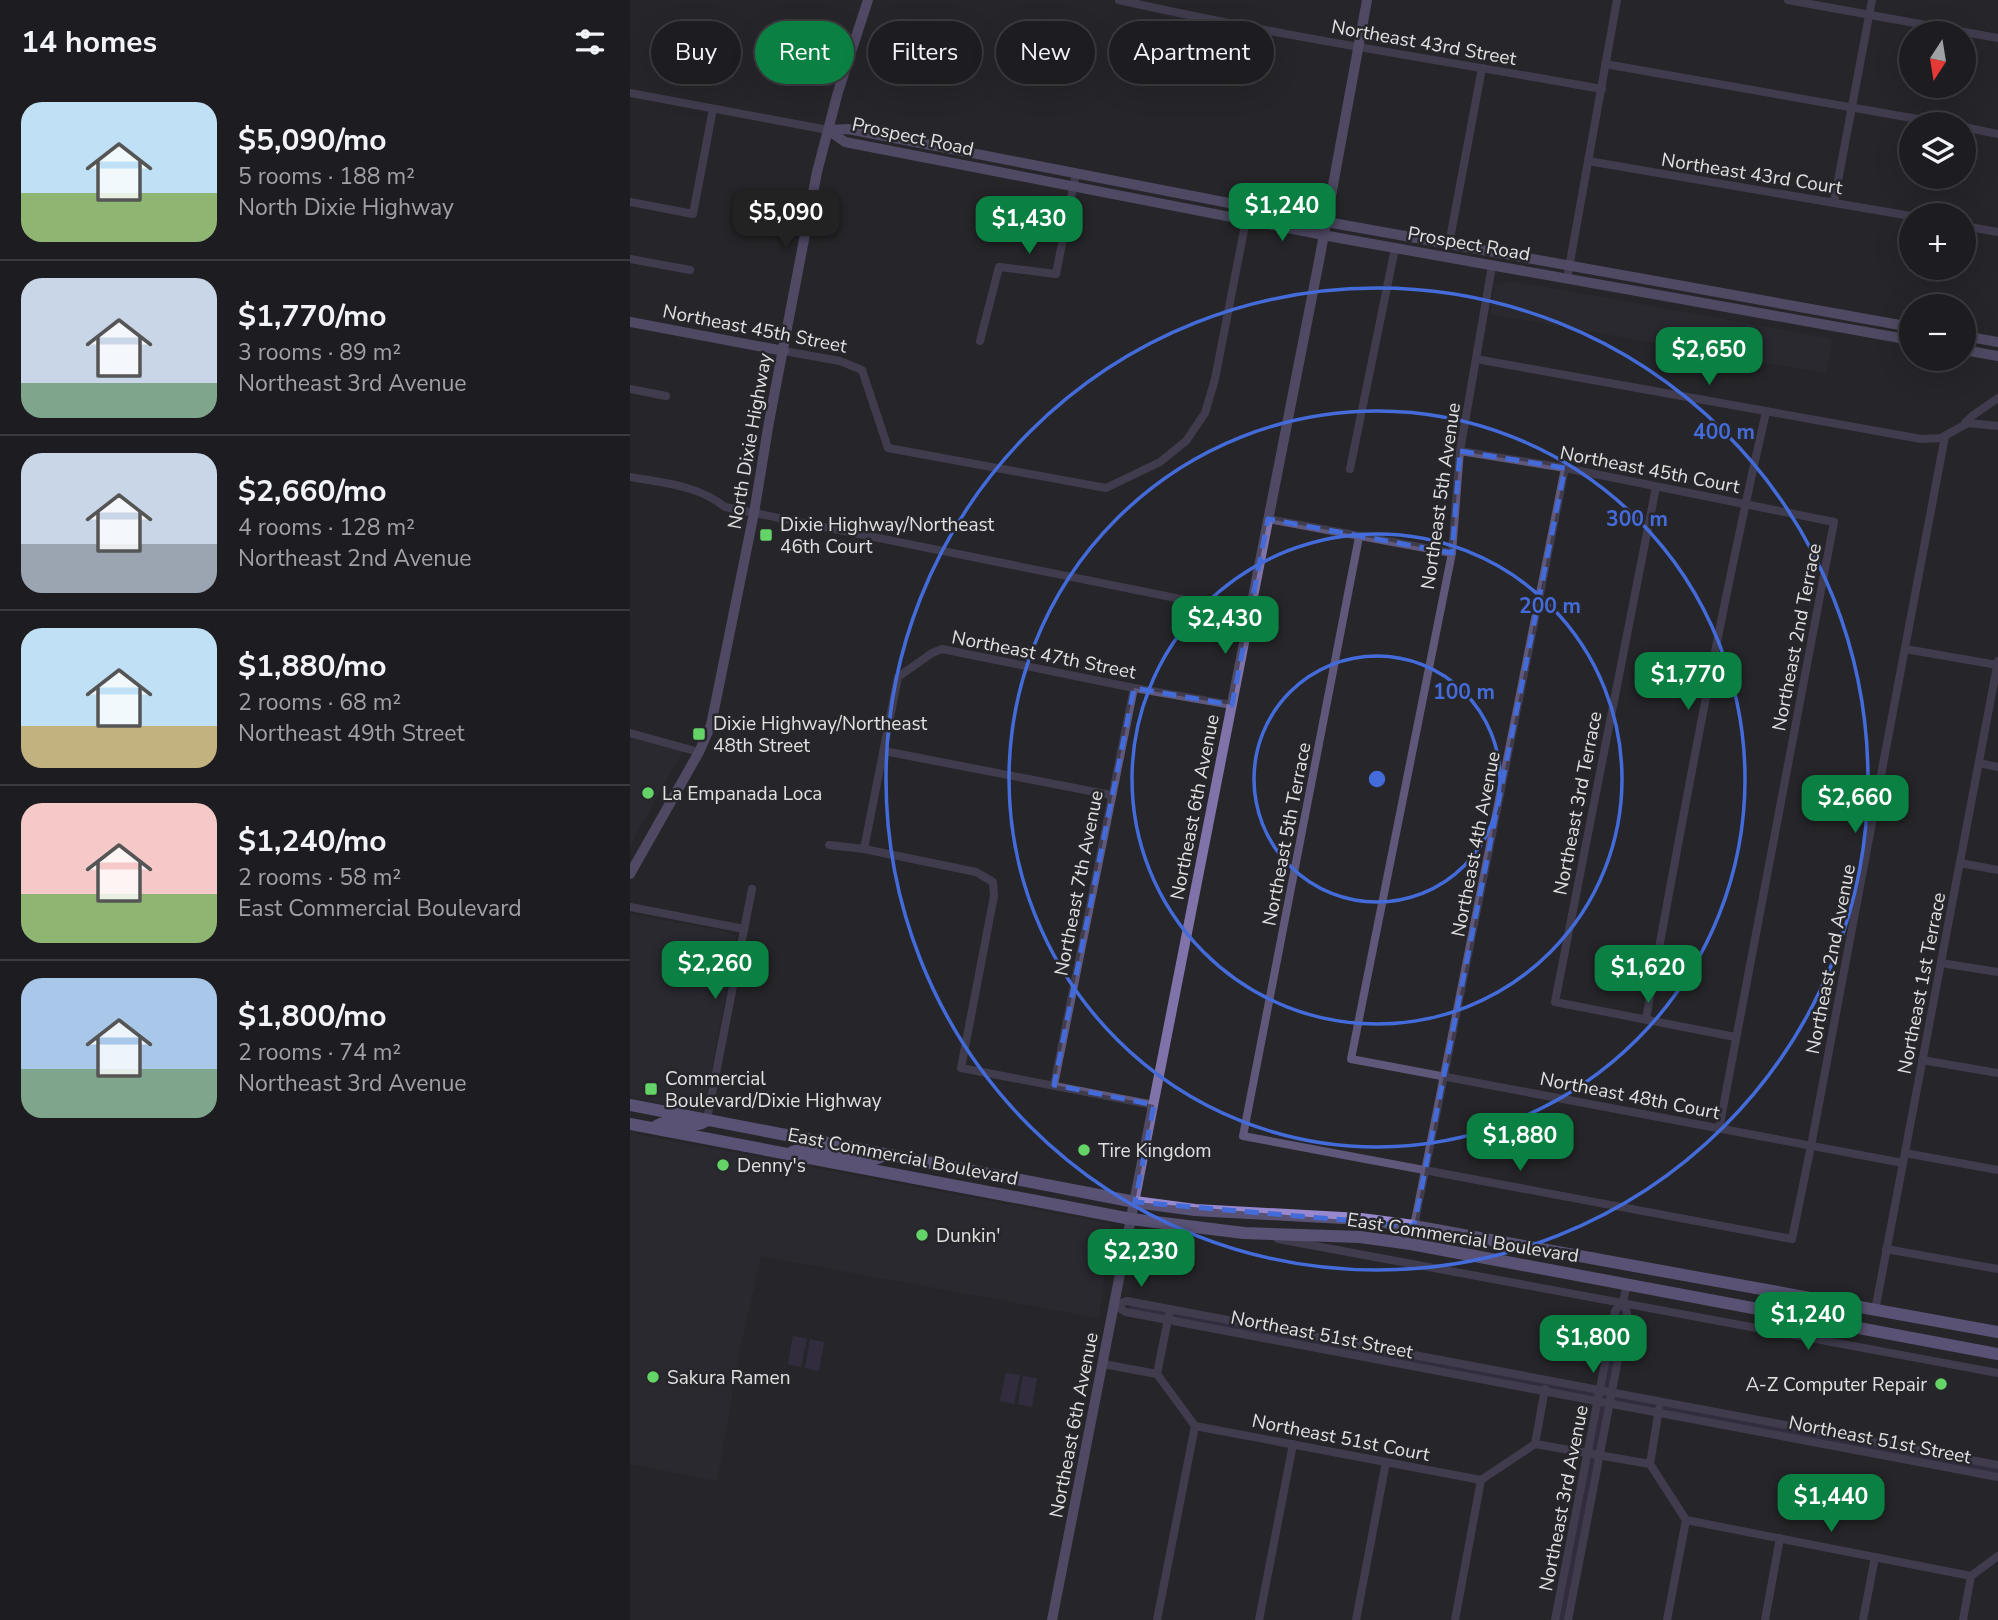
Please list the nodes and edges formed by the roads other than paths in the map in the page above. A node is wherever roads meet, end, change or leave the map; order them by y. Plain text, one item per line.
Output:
1 (1119, 0) edge
2 (1367, 0) edge
3 (1617, 0) edge
4 (1788, 0) edge
5 (1872, 0) edge
6 (865, 1) edge
7 (1869, 15) junction
8 (1998, 38) edge
9 (1358, 48) junction
10 (1605, 64) junction
11 (1482, 68) junction
12 (1602, 89) junction
13 (630, 93) edge
14 (1853, 107) junction
15 (713, 109) junction
16 (1899, 115) edge
17 (1976, 129) edge
18 (828, 130) junction
19 (1998, 134) edge
20 (1588, 161) junction
21 (1076, 173) junction
22 (1073, 187) junction
23 (630, 202) edge
24 (1834, 202) junction
25 (1899, 214) edge
26 (1246, 220) junction
27 (1327, 222) junction
28 (1976, 228) edge
29 (1998, 232) edge
30 (1324, 235) junction
31 (1449, 244) junction
32 (1395, 248) junction
33 (630, 259) edge
34 (1569, 265) junction
35 (1492, 266) junction
36 (690, 271) dead end
37 (1567, 279) junction
38 (1813, 309) junction
39 (630, 321) edge
40 (1811, 322) junction
41 (1899, 325) edge
42 (1899, 338) edge
43 (1976, 338) edge
44 (980, 341) dead end
45 (1998, 342) edge
46 (784, 351) junction
47 (1976, 351) edge
48 (1998, 356) edge
49 (1476, 359) junction
50 (630, 389) edge
51 (667, 396) dead end
52 (1998, 398) edge
53 (1766, 412) junction
54 (1965, 423) junction
55 (1998, 426) edge
56 (1945, 436) junction
57 (1460, 450) junction
58 (1565, 468) junction
59 (1350, 469) dead end
60 (630, 477) edge
61 (1656, 487) junction
62 (1744, 503) junction
63 (754, 513) junction
64 (1268, 519) junction
65 (1834, 522) joint
66 (1359, 537) junction
67 (1452, 553) junction
68 (1250, 613) junction
69 (1905, 649) junction
70 (1998, 664) edge
71 (1133, 688) junction
72 (1232, 705) junction
73 (630, 733) edge
74 (884, 751) junction
75 (699, 752) junction
76 (1979, 763) junction
77 (1998, 767) edge
78 (1111, 795) junction
79 (829, 845) dead end
80 (864, 849) junction
81 (1960, 863) junction
82 (1998, 870) edge
83 (630, 874) edge
84 (752, 889) dead end
85 (630, 907) edge
86 (744, 929) junction
87 (1941, 963) junction
88 (1998, 972) edge
89 (1646, 1019) junction
90 (1735, 1037) junction
91 (1351, 1059) joint
92 (1922, 1060) junction
93 (1998, 1073) edge
94 (1445, 1076) junction
95 (1055, 1085) junction
96 (630, 1105) edge
97 (1154, 1105) junction
98 (707, 1119) junction
99 (630, 1124) edge
100 (654, 1128) junction
101 (1719, 1129) junction
102 (777, 1133) junction
103 (699, 1137) junction
104 (1811, 1146) junction
105 (1905, 1153) junction
106 (788, 1154) junction
107 (884, 1154) junction
108 (1903, 1163) junction
109 (1426, 1169) junction
110 (1998, 1170) edge
111 (882, 1172) junction
112 (984, 1173) junction
113 (1135, 1202) junction
114 (1131, 1219) junction
115 (1414, 1226) junction
116 (1244, 1233) junction
117 (1331, 1236) junction
118 (1504, 1242) junction
119 (1421, 1246) junction
120 (1886, 1249) junction
121 (1415, 1264) junction
122 (1625, 1265) junction
123 (1533, 1266) junction
124 (1998, 1269) edge
125 (1627, 1284) junction
126 (1725, 1284) junction
127 (1623, 1303) junction
128 (1114, 1305) junction
129 (1170, 1309) junction
130 (1875, 1311) junction
131 (1791, 1315) junction
132 (1168, 1320) junction
133 (1943, 1323) junction
134 (1872, 1330) junction
135 (1998, 1332) edge
136 (1868, 1349) junction
137 (1392, 1350) junction
138 (1998, 1354) edge
139 (1389, 1363) junction
140 (1103, 1364) junction
141 (1998, 1373) edge
142 (1157, 1374) junction
143 (1546, 1381) junction
144 (1600, 1391) junction
145 (1545, 1392) junction
146 (1612, 1393) junction
147 (1597, 1402) junction
148 (1661, 1402) junction
149 (1610, 1404) junction
150 (1659, 1413) junction
151 (1195, 1426) junction
152 (1844, 1434) junction
153 (1293, 1444) junction
154 (1535, 1444) junction
155 (1842, 1448) junction
156 (1587, 1454) junction
157 (1600, 1456) junction
158 (1386, 1462) junction
159 (1650, 1464) junction
160 (1998, 1465) edge
161 (1998, 1477) edge
162 (1481, 1480) junction
163 (1686, 1520) junction
164 (1780, 1538) junction
165 (1998, 1556) edge
166 (1875, 1557) junction
167 (1971, 1576) junction
168 (1052, 1620) edge
169 (1157, 1620) edge
170 (1259, 1620) edge
171 (1356, 1620) edge
172 (1455, 1620) edge
173 (1555, 1620) edge
174 (1568, 1620) edge
175 (1667, 1620) edge
176 (1765, 1620) edge
177 (1863, 1620) edge
178 (1963, 1620) edge

1 - 9 street, Northeast 43rd Street
2 - 9 main road, Northeast 6th Avenue
3 - 10 street
4 - 7 street
5 - 7 street
6 - 18 main road, North Dixie Highway
7 - 8 street
7 - 14 street
9 - 11 street, Northeast 43rd Street
9 - 27 main road, Northeast 6th Avenue
10 - 12 street
10 - 14 street
11 - 12 street, Northeast 43rd Street
11 - 31 street
12 - 20 street
13 - 15 street
14 - 16 street
14 - 24 street
15 - 18 street
15 - 23 street
17 - 19 street
18 - 21 main road, Prospect Road
18 - 22 main road, Prospect Road
18 - 46 main road, North Dixie Highway
20 - 24 street, Northeast 43rd Court
20 - 34 street
21 - 22 street
21 - 27 main road, Prospect Road
22 - 26 main road, Prospect Road
22 - 44 street
24 - 25 street, Northeast 43rd Court
26 - 30 main road, Prospect Road
26 - 46 street, Northeast 45th Street
27 - 30 main road, Northeast 6th Avenue
27 - 31 main road, Prospect Road
28 - 29 street
30 - 32 main road, Prospect Road
30 - 64 main road, Northeast 6th Avenue
31 - 34 main road, Prospect Road
32 - 35 main road, Prospect Road
32 - 59 street
33 - 36 street
34 - 37 street
34 - 38 main road, Prospect Road
35 - 37 main road, Prospect Road
35 - 49 street, Northeast 5th Avenue
37 - 40 main road, Prospect Road
38 - 40 main road
38 - 41 main road, Prospect Road
39 - 46 main road, Northeast 45th Street
40 - 42 main road, Prospect Road
43 - 45 main road
46 - 63 main road, North Dixie Highway
47 - 48 main road
49 - 53 street
49 - 57 street, Northeast 5th Avenue
50 - 51 street
52 - 54 street
53 - 56 street
53 - 62 street
54 - 55 street
54 - 56 street
56 - 69 street, Northeast 2nd Avenue
57 - 58 street, Northeast 45th Court
57 - 67 street, Northeast 5th Avenue
58 - 61 street, Northeast 45th Court
58 - 94 street, Northeast 4th Avenue
60 - 63 street
61 - 62 street, Northeast 45th Court
61 - 89 street, Northeast 3rd Terrace
62 - 65 street, Northeast 45th Court
62 - 89 street
63 - 68 street
63 - 75 main road, North Dixie Highway
64 - 66 street
64 - 68 main road, Northeast 6th Avenue
65 - 90 street, Northeast 2nd Terrace
66 - 67 street
66 - 109 street, Northeast 5th Terrace
67 - 91 street, Northeast 5th Avenue
68 - 72 main road, Northeast 6th Avenue
69 - 70 street
69 - 104 street, Northeast 2nd Avenue
70 - 76 street, Northeast 1st Terrace
71 - 72 street, Northeast 47th Street
71 - 74 street, Northeast 47th Street
71 - 78 street, Northeast 7th Avenue
72 - 97 main road, Northeast 6th Avenue
73 - 75 street
74 - 78 street
74 - 80 street
75 - 83 main road, North Dixie Highway
76 - 77 street
76 - 81 street, Northeast 1st Terrace
78 - 95 street, Northeast 7th Avenue
79 - 80 street
80 - 95 street
81 - 82 street
81 - 87 street, Northeast 1st Terrace
84 - 86 street
85 - 86 street
86 - 98 street
87 - 88 street
87 - 92 street, Northeast 1st Terrace
89 - 90 street
90 - 101 street, Northeast 2nd Terrace
91 - 94 street, Northeast 48th Court
92 - 93 street
92 - 105 street, Northeast 1st Terrace
94 - 101 street, Northeast 48th Court
94 - 109 street, Northeast 4th Avenue
95 - 97 street
96 - 98 main road, East Commercial Boulevard
97 - 113 main road, Northeast 6th Avenue
98 - 100 main road
98 - 102 main road, East Commercial Boulevard
99 - 100 main road, East Commercial Boulevard
100 - 103 main road, East Commercial Boulevard
101 - 104 street, Northeast 48th Court
102 - 103 main road
102 - 107 main road, East Commercial Boulevard
103 - 106 main road, East Commercial Boulevard
104 - 108 street, Northeast 48th Court
104 - 109 street, Northeast 2nd Avenue
105 - 108 street, Northeast 1st Terrace
105 - 110 street
106 - 107 main road
106 - 111 main road, East Commercial Boulevard
107 - 112 main road, East Commercial Boulevard
108 - 120 street, Northeast 1st Terrace
109 - 115 street, Northeast 4th Avenue
111 - 112 main road
111 - 114 main road, East Commercial Boulevard
112 - 113 main road, East Commercial Boulevard
113 - 114 main road, Northeast 6th Avenue
113 - 115 main road, East Commercial Boulevard
114 - 116 main road, East Commercial Boulevard
114 - 128 main road, Northeast 6th Avenue
115 - 117 main road
115 - 118 main road, East Commercial Boulevard
116 - 117 main road, East Commercial Boulevard
116 - 121 street
117 - 119 main road, East Commercial Boulevard
118 - 119 main road
118 - 122 main road, East Commercial Boulevard
119 - 121 street
119 - 123 main road, East Commercial Boulevard
120 - 124 street
120 - 130 street, Northeast 1st Terrace
121 - 127 street
122 - 123 main road
122 - 126 main road, East Commercial Boulevard
123 - 125 main road, East Commercial Boulevard
125 - 126 main road
125 - 127 street, Northeast 3rd Avenue
125 - 131 main road, East Commercial Boulevard
126 - 130 main road, East Commercial Boulevard
127 - 136 street
127 - 144 street, Northeast 3rd Avenue
127 - 146 street, Northeast 3rd Avenue
128 - 129 street, Northeast 51st Street
128 - 132 street, Northeast 51st Street
128 - 140 main road, Northeast 6th Avenue
129 - 132 street
129 - 137 street, Northeast 51st Street
130 - 131 main road
130 - 133 main road, East Commercial Boulevard
131 - 134 main road, East Commercial Boulevard
132 - 139 street, Northeast 51st Street
132 - 142 street
133 - 134 main road
133 - 135 main road, East Commercial Boulevard
134 - 136 street
134 - 138 main road, East Commercial Boulevard
136 - 141 street
137 - 139 street
137 - 143 street, Northeast 51st Street
139 - 145 street, Northeast 51st Street
140 - 142 street
140 - 168 main road, Northeast 6th Avenue
142 - 151 street
143 - 144 street, Northeast 51st Street
143 - 145 street
144 - 146 street, Northeast 51st Street
144 - 147 street, Northeast 3rd Avenue
145 - 147 street, Northeast 51st Street
145 - 154 street
146 - 148 street, Northeast 51st Street
146 - 149 street, Northeast 3rd Avenue
147 - 149 street, Northeast 51st Street
147 - 156 street, Northeast 3rd Avenue
148 - 150 street
148 - 152 street, Northeast 51st Street
149 - 150 street, Northeast 51st Street
149 - 157 street, Northeast 3rd Avenue
150 - 155 street, Northeast 51st Street
150 - 159 street
151 - 153 street, Northeast 51st Court
151 - 169 street
152 - 155 street
152 - 160 street, Northeast 51st Street
153 - 158 street, Northeast 51st Court
153 - 170 street
154 - 156 street
154 - 162 street
155 - 161 street, Northeast 51st Street
156 - 157 street
156 - 173 street, Northeast 3rd Avenue
157 - 159 street
157 - 174 street, Northeast 3rd Avenue
158 - 162 street, Northeast 51st Court
158 - 171 street
159 - 163 street
162 - 172 street
163 - 164 street
163 - 175 street
164 - 166 street
164 - 176 street
165 - 167 street
166 - 167 street
166 - 177 street
167 - 178 street

